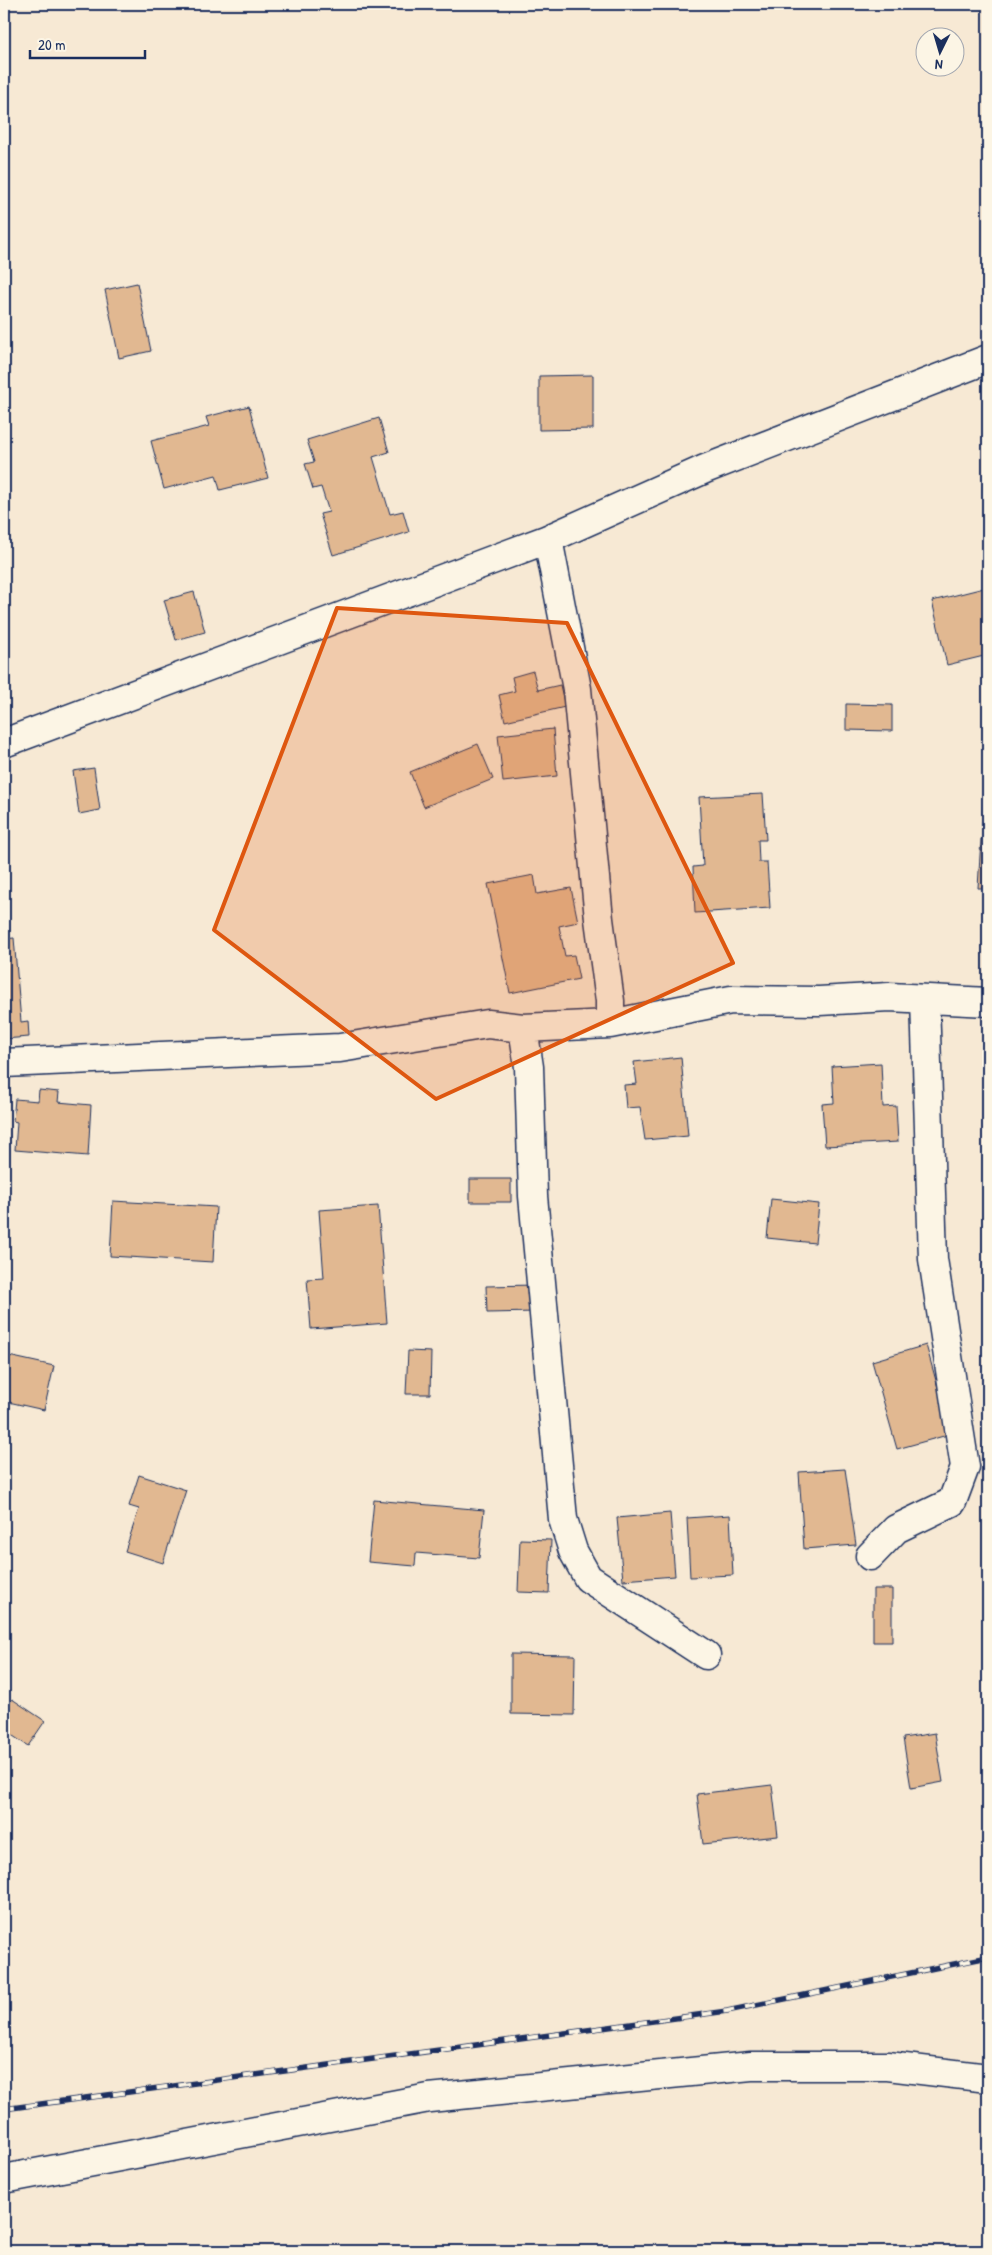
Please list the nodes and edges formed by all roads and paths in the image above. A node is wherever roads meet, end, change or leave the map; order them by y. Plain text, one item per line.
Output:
1 (988, 358) edge
2 (548, 539) junction
3 (4, 744) edge
4 (925, 999) junction
5 (988, 1002) edge
6 (610, 1024) junction
7 (523, 1028) junction
8 (4, 1063) edge
9 (870, 1556) dead end
10 (706, 1654) dead end
11 (988, 2078) edge
12 (4, 2178) edge

1 - 2 street
2 - 3 street
2 - 6 street
4 - 5 street
4 - 6 street
4 - 9 street
6 - 7 street
7 - 8 street
7 - 10 street
11 - 12 street

